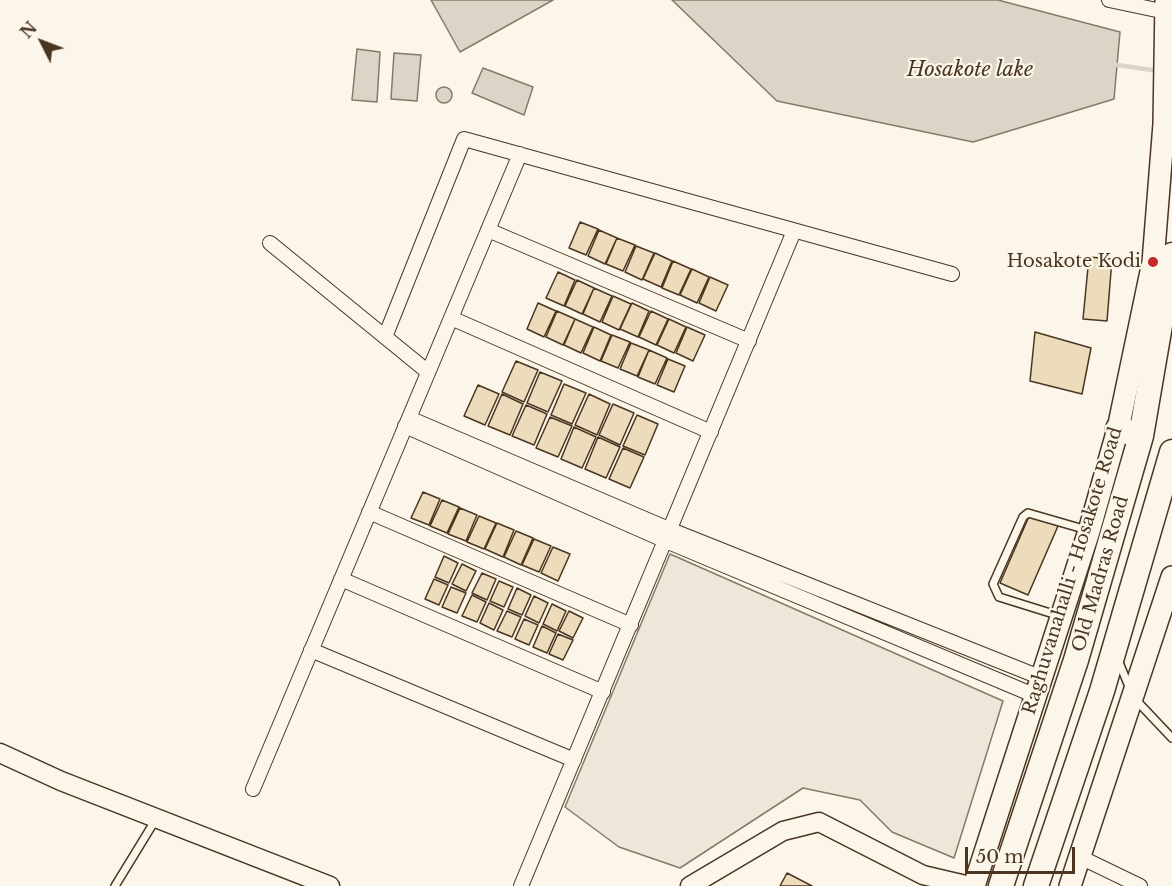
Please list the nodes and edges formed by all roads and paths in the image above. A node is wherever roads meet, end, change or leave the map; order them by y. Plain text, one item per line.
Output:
1 (1109, 0) edge
2 (1166, 13) edge
3 (520, 154) junction
4 (488, 230) junction
5 (794, 231) junction
6 (270, 243) dead end
7 (1172, 255) edge
8 (952, 274) dead end
9 (451, 318) junction
10 (385, 337) junction
11 (749, 341) junction
12 (428, 372) junction
13 (407, 422) junction
14 (711, 432) junction
15 (1130, 433) junction
16 (1172, 452) edge
17 (369, 512) junction
18 (1089, 531) junction
19 (668, 536) junction
20 (1172, 577) edge
21 (341, 579) junction
22 (1062, 616) junction
23 (631, 625) junction
24 (311, 650) junction
25 (1115, 652) junction
26 (1039, 687) junction
27 (603, 692) junction
28 (1134, 698) junction
29 (1172, 738) edge
30 (0, 753) edge
31 (574, 760) junction
32 (253, 789) dead end
33 (157, 818) junction
34 (1080, 857) junction
35 (115, 886) edge
36 (330, 886) edge
37 (520, 886) edge
38 (690, 886) edge
39 (972, 886) edge
40 (1001, 886) edge
41 (1036, 886) edge
42 (1070, 886) edge
43 (1140, 886) edge

1 - 2 street
2 - 15 main road, Raghuvanahalli - Hosakote Road
3 - 4 street
3 - 5 street
3 - 10 street
4 - 9 street
4 - 11 street
5 - 8 street
5 - 11 street
6 - 10 street
7 - 15 highway, Old Madras Road
9 - 12 street
9 - 14 street
10 - 12 street
11 - 14 street
12 - 13 street
13 - 17 street
13 - 19 street
14 - 19 street
15 - 18 main road, Raghuvanahalli - Hosakote Road
15 - 40 highway, Old Madras Road
16 - 25 highway, Old Madras Road
17 - 21 street
17 - 23 street
18 - 22 main road, Raghuvanahalli - Hosakote Road
18 - 22 lane
19 - 23 street
19 - 26 street
20 - 28 main road
21 - 24 street
21 - 27 street
22 - 26 main road, Raghuvanahalli - Hosakote Road
23 - 27 street
24 - 31 street
24 - 32 street
25 - 28 lane
25 - 41 highway, Old Madras Road
26 - 39 main road, Raghuvanahalli - Hosakote Road
27 - 31 street
28 - 29 lane
28 - 34 main road
30 - 33 main road
31 - 37 street
33 - 35 lane
33 - 36 main road
34 - 42 main road
34 - 43 street
38 - 39 main road

